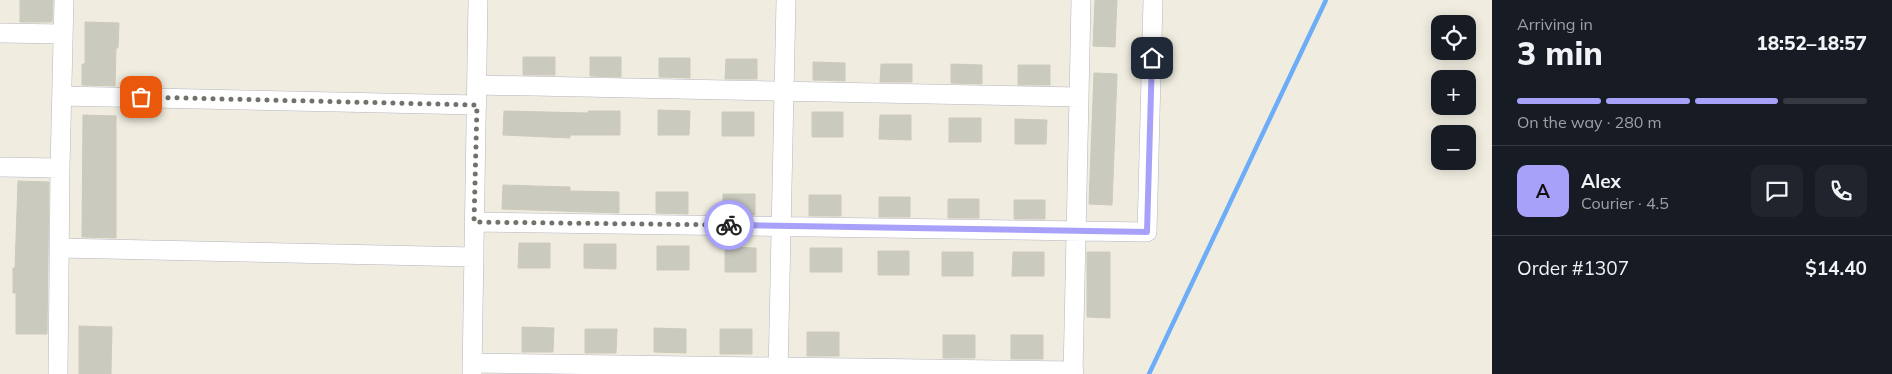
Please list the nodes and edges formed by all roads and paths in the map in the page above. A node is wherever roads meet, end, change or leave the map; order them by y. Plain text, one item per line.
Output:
1 (64, 0) edge
2 (478, 0) edge
3 (786, 0) edge
4 (1081, 0) edge
5 (1153, 0) edge
6 (0, 33) edge
7 (63, 34) junction
8 (477, 85) junction
9 (784, 91) junction
10 (62, 96) junction
11 (1079, 97) junction
12 (477, 105) junction
13 (0, 167) edge
14 (60, 168) junction
15 (474, 222) junction
16 (781, 226) junction
17 (1077, 230) junction
18 (59, 248) junction
19 (474, 257) junction
20 (472, 368) edge
21 (778, 371) edge
22 (1074, 373) edge
23 (58, 374) edge

1 - 7 street
2 - 8 street
3 - 9 street
4 - 11 street
5 - 17 street
6 - 7 street
7 - 10 street
8 - 9 street
8 - 12 street
9 - 11 street
9 - 16 street
10 - 12 street
10 - 14 street
11 - 17 street
12 - 15 street
13 - 14 street
14 - 18 street
15 - 16 street
15 - 19 street
16 - 17 street
16 - 21 street
17 - 22 street
18 - 19 street
18 - 23 street
19 - 20 street
20 - 21 street
21 - 22 street

